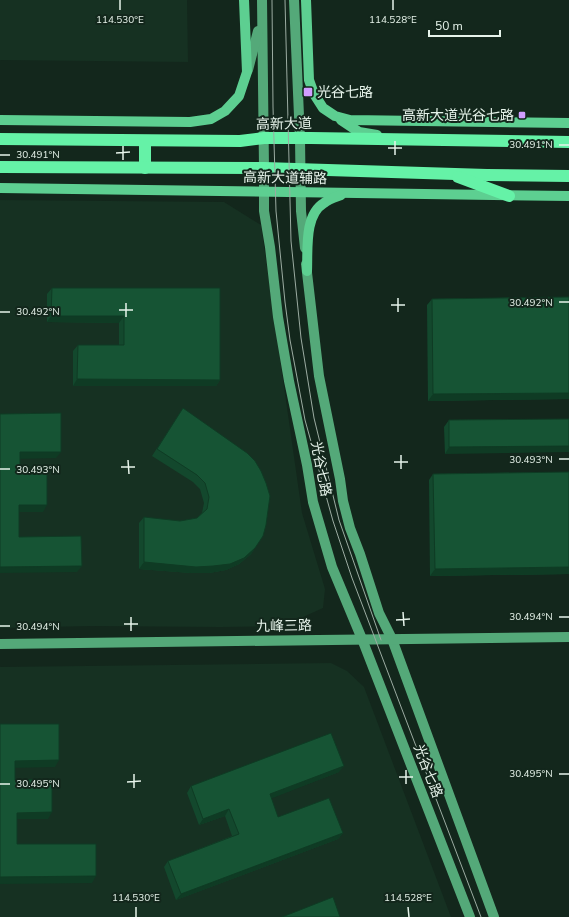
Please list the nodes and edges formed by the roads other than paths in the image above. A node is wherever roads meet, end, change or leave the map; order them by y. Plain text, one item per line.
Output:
1 (244, 0) edge
2 (262, 0) edge
3 (306, 0) edge
4 (295, 3) edge
5 (262, 17) junction
6 (296, 56) junction
7 (247, 72) junction
8 (314, 94) junction
9 (335, 116) junction
10 (0, 120) edge
11 (569, 123) edge
12 (264, 138) junction
13 (0, 139) edge
14 (300, 139) junction
15 (145, 140) junction
16 (397, 140) junction
17 (569, 142) edge
18 (0, 167) edge
19 (145, 168) junction
20 (264, 168) junction
21 (301, 170) junction
22 (448, 174) junction
23 (569, 176) edge
24 (0, 188) edge
25 (264, 192) junction
26 (301, 192) junction
27 (344, 193) junction
28 (509, 196) junction
29 (569, 196) edge
30 (307, 271) junction
31 (569, 637) edge
32 (392, 638) junction
33 (362, 639) junction
34 (0, 644) edge
35 (470, 917) edge
36 (494, 917) edge

1 - 7 main road
2 - 5 street, 光谷七路
3 - 8 main road
4 - 6 street, 光谷七路
5 - 7 street
5 - 12 street, 光谷七路
6 - 8 street
6 - 14 street, 光谷七路
7 - 10 main road
8 - 9 main road
9 - 11 main road
9 - 16 main road
12 - 14 highway, 高新大道
12 - 15 highway, 高新大道
12 - 20 street, 光谷七路
13 - 15 highway, 高新大道
14 - 16 highway, 高新大道
14 - 21 street, 光谷七路
15 - 19 highway
16 - 17 highway, 高新大道
18 - 19 highway
19 - 20 highway
20 - 21 highway
20 - 25 street, 光谷七路
21 - 22 highway
21 - 26 street, 光谷七路
22 - 23 highway
22 - 28 highway
24 - 25 main road, 高新大道辅路
25 - 26 main road, 高新大道辅路
25 - 33 street, 光谷七路
26 - 27 main road, 高新大道辅路
26 - 30 street, 光谷七路
27 - 28 main road, 高新大道辅路
27 - 30 main road
28 - 29 main road, 高新大道辅路
30 - 32 street, 光谷七路
31 - 32 street, 九峰三路
32 - 33 street, 九峰三路
32 - 36 street, 光谷七路
33 - 34 street, 九峰三路
33 - 35 street, 光谷七路

